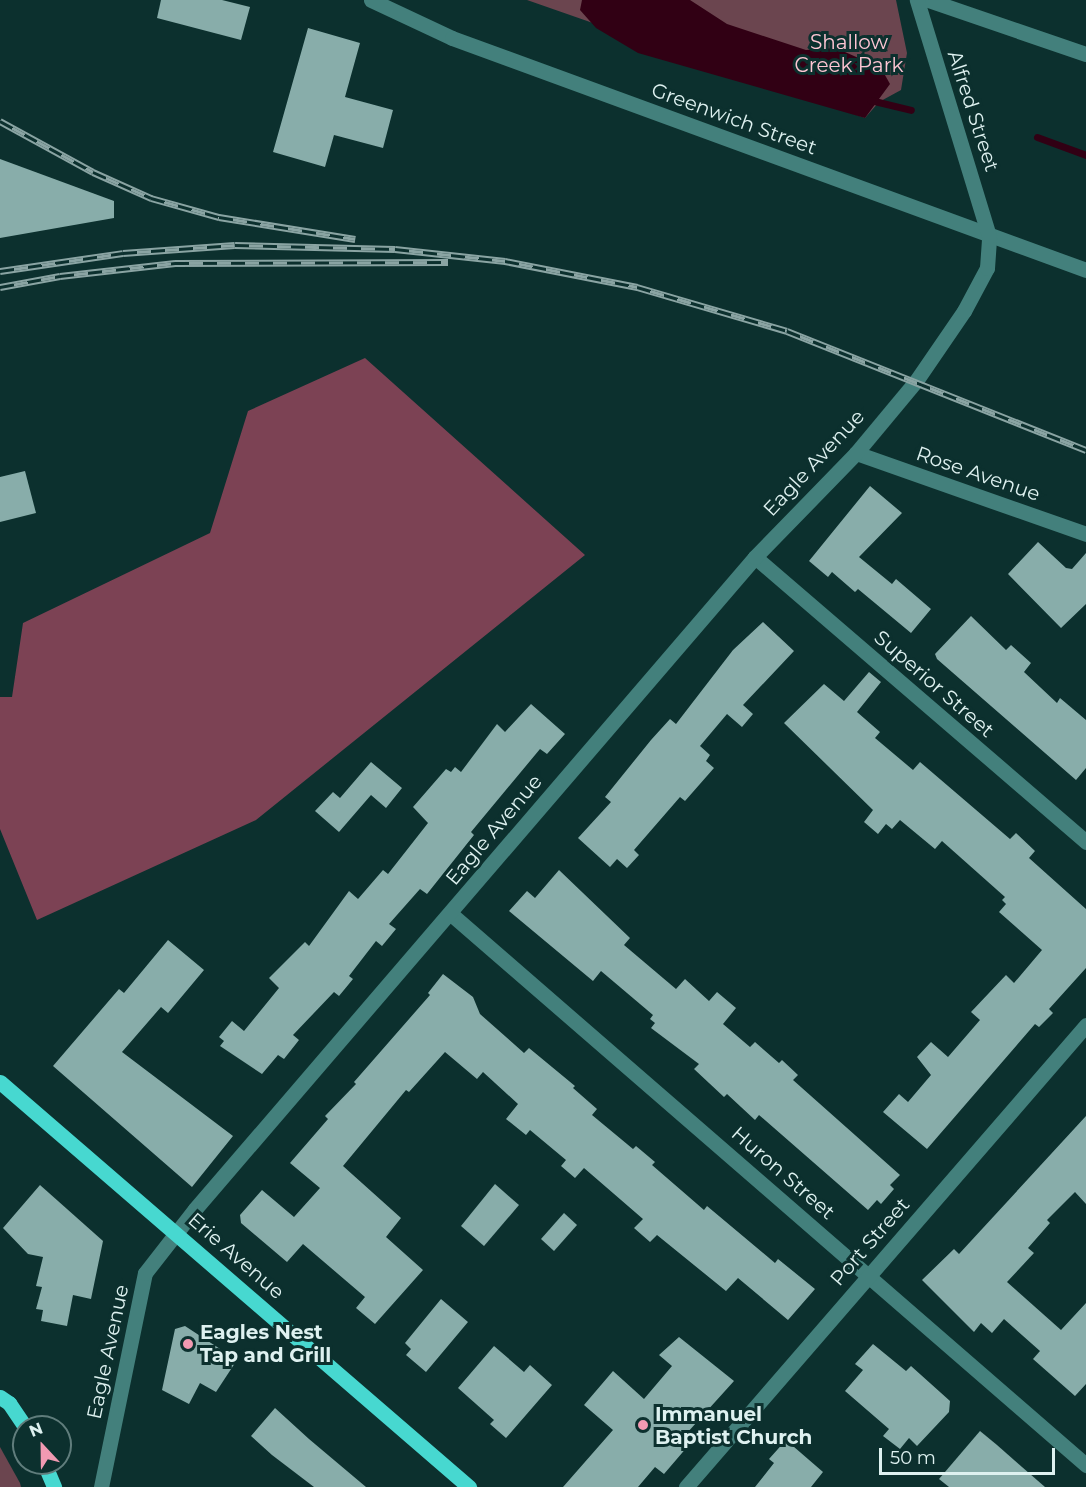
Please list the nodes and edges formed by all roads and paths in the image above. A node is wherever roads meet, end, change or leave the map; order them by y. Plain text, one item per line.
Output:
1 (371, 0) edge
2 (917, 0) edge
3 (928, 0) edge
4 (1086, 54) edge
5 (989, 236) junction
6 (1086, 270) edge
7 (856, 453) junction
8 (1086, 534) edge
9 (755, 557) junction
10 (1086, 843) edge
11 (451, 914) junction
12 (1086, 1025) edge
13 (0, 1082) edge
14 (176, 1232) junction
15 (869, 1275) junction
16 (0, 1397) edge
17 (17, 1415) edge
18 (1086, 1465) edge
19 (101, 1487) edge
20 (469, 1487) edge
21 (686, 1487) edge

1 - 5 street, Greenwich Street
2 - 5 street, Alfred Street
3 - 4 street
5 - 6 street, Greenwich Street
5 - 7 street, Eagle Avenue
7 - 8 street, Rose Avenue
7 - 9 street, Eagle Avenue
9 - 10 street, Superior Street
9 - 11 street, Eagle Avenue
11 - 14 street, Eagle Avenue
11 - 15 street, Huron Street
12 - 15 street, Port Street
13 - 14 main road, Erie Avenue
14 - 19 street, Eagle Avenue
14 - 20 main road, Erie Avenue
15 - 18 street, Huron Street
15 - 21 street, Port Street
16 - 17 main road

